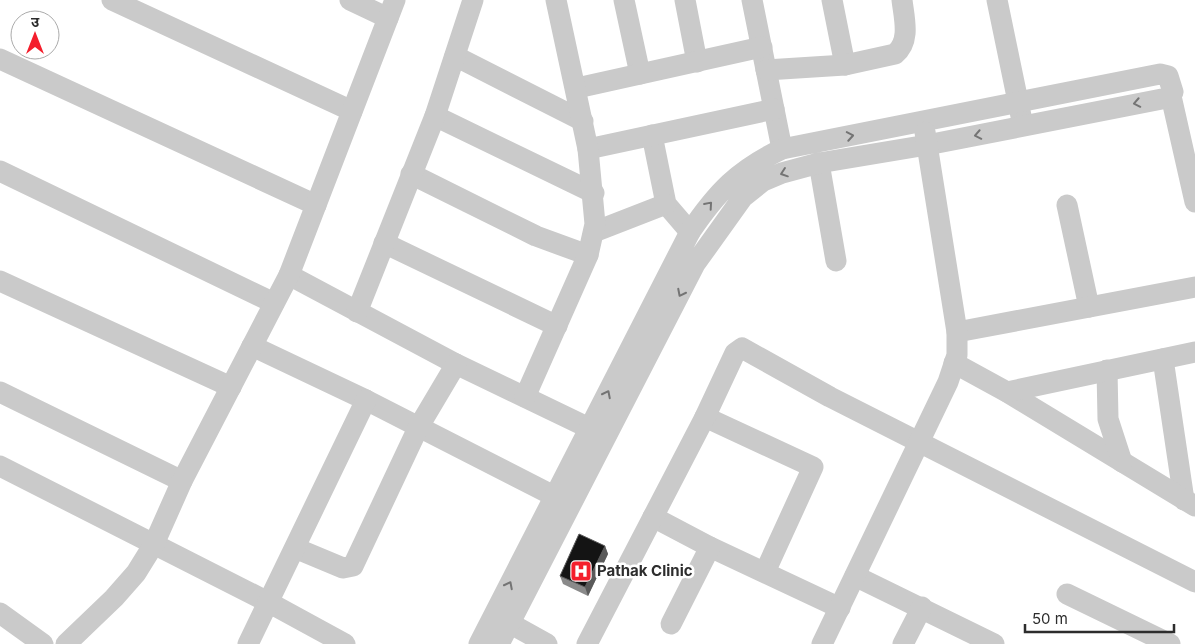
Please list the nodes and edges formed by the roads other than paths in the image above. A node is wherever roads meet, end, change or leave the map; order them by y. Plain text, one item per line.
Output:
1 (112, 0) edge
2 (350, 0) edge
3 (473, 0) edge
4 (556, 0) edge
5 (624, 0) edge
6 (685, 0) edge
7 (752, 0) edge
8 (832, 0) edge
9 (902, 0) edge
10 (997, 0) edge
11 (391, 9) edge
12 (762, 47) junction
13 (455, 56) junction
14 (0, 59) edge
15 (697, 62) junction
16 (845, 65) junction
17 (766, 70) junction
18 (640, 74) junction
19 (577, 88) junction
20 (1171, 96) junction
21 (1018, 104) junction
22 (774, 109) junction
23 (352, 111) junction
24 (435, 116) junction
25 (583, 121) junction
26 (924, 123) junction
27 (1023, 126) junction
28 (652, 135) junction
29 (927, 146) junction
30 (588, 149) junction
31 (782, 149) junction
32 (819, 163) junction
33 (0, 171) edge
34 (411, 174) junction
35 (594, 193) junction
36 (1195, 202) edge
37 (666, 204) junction
38 (316, 205) junction
39 (1067, 205) dead end
40 (594, 232) junction
41 (690, 232) junction
42 (384, 243) junction
43 (588, 256) junction
44 (836, 261) dead end
45 (289, 275) junction
46 (0, 280) edge
47 (1195, 287) edge
48 (274, 303) junction
49 (1089, 307) junction
50 (357, 312) junction
51 (557, 326) junction
52 (957, 332) junction
53 (252, 346) junction
54 (1195, 352) edge
55 (1163, 359) junction
56 (954, 363) junction
57 (456, 364) junction
58 (1107, 370) junction
59 (230, 387) junction
60 (0, 392) edge
61 (1007, 392) junction
62 (525, 397) junction
63 (366, 400) junction
64 (705, 417) junction
65 (418, 428) junction
66 (590, 428) junction
67 (919, 440) junction
68 (1122, 462) junction
69 (0, 466) edge
70 (182, 481) junction
71 (554, 496) junction
72 (1189, 503) edge
73 (653, 517) junction
74 (154, 544) junction
75 (710, 546) junction
76 (295, 548) junction
77 (765, 572) junction
78 (855, 576) junction
79 (1195, 582) edge
80 (1067, 594) dead end
81 (268, 602) junction
82 (922, 607) junction
83 (840, 608) junction
84 (0, 613) edge
85 (502, 619) junction
86 (671, 624) dead end
87 (43, 644) edge
88 (66, 644) edge
89 (248, 644) edge
90 (345, 644) edge
91 (479, 644) edge
92 (499, 644) edge
93 (547, 644) edge
94 (587, 644) edge
95 (822, 644) edge
96 (903, 644) edge
97 (994, 644) edge
98 (1170, 644) edge

1 - 23 street
2 - 11 street
3 - 13 street
4 - 19 street
5 - 18 street
6 - 15 street
7 - 12 street
8 - 16 street
9 - 16 street
10 - 21 street
11 - 23 street
12 - 15 street
12 - 17 street
13 - 24 street
13 - 25 street
14 - 38 street
15 - 18 street
16 - 17 street
17 - 22 street
18 - 19 street
19 - 25 street
20 - 21 street
20 -> 27 street
20 - 36 street
21 - 26 street
21 - 27 street
22 - 28 street
22 - 31 street
23 - 38 street
24 - 34 street
24 - 35 street
25 - 30 street
26 - 29 street
31 -> 26 street
27 -> 29 street
28 - 30 street
28 - 37 street
29 - 32 street
29 - 52 street
30 - 35 street
41 -> 31 street
32 - 44 street
32 -> 85 street
33 - 48 street
34 - 42 street
34 - 43 street
35 - 40 street
37 - 40 street
37 - 41 street
38 - 45 street
39 - 49 street
40 - 43 street
66 -> 41 street
42 - 50 street
42 - 51 street
43 - 51 street
45 - 48 street
45 - 50 street
46 - 59 street
47 - 49 street
48 - 53 street
49 - 52 street
50 - 57 street
51 - 62 street
52 - 56 street
53 - 59 street
53 - 63 street
54 - 55 street
55 - 58 street
55 - 72 street
56 - 61 street
56 - 67 street
57 - 62 street
57 - 65 street
58 - 61 street
58 - 68 street
59 - 70 street
60 - 70 street
61 - 68 street
62 - 66 street
63 - 65 street
63 - 76 street
64 - 67 street
64 - 73 street
64 - 77 street
65 - 71 street
65 - 76 street
66 - 71 street
67 - 78 street
67 - 79 street
68 - 72 street
69 - 74 street
70 - 74 street
85 -> 71 street
73 - 75 street
73 - 94 street
74 - 81 street
74 - 88 street
75 - 77 street
75 - 86 street
76 - 81 street
77 - 83 street
78 - 82 street
78 - 83 street
80 - 98 street
81 - 89 street
81 - 90 street
82 - 96 street
82 - 97 street
83 - 95 street
84 - 87 street
85 - 91 street
85 - 92 street
85 - 93 street

